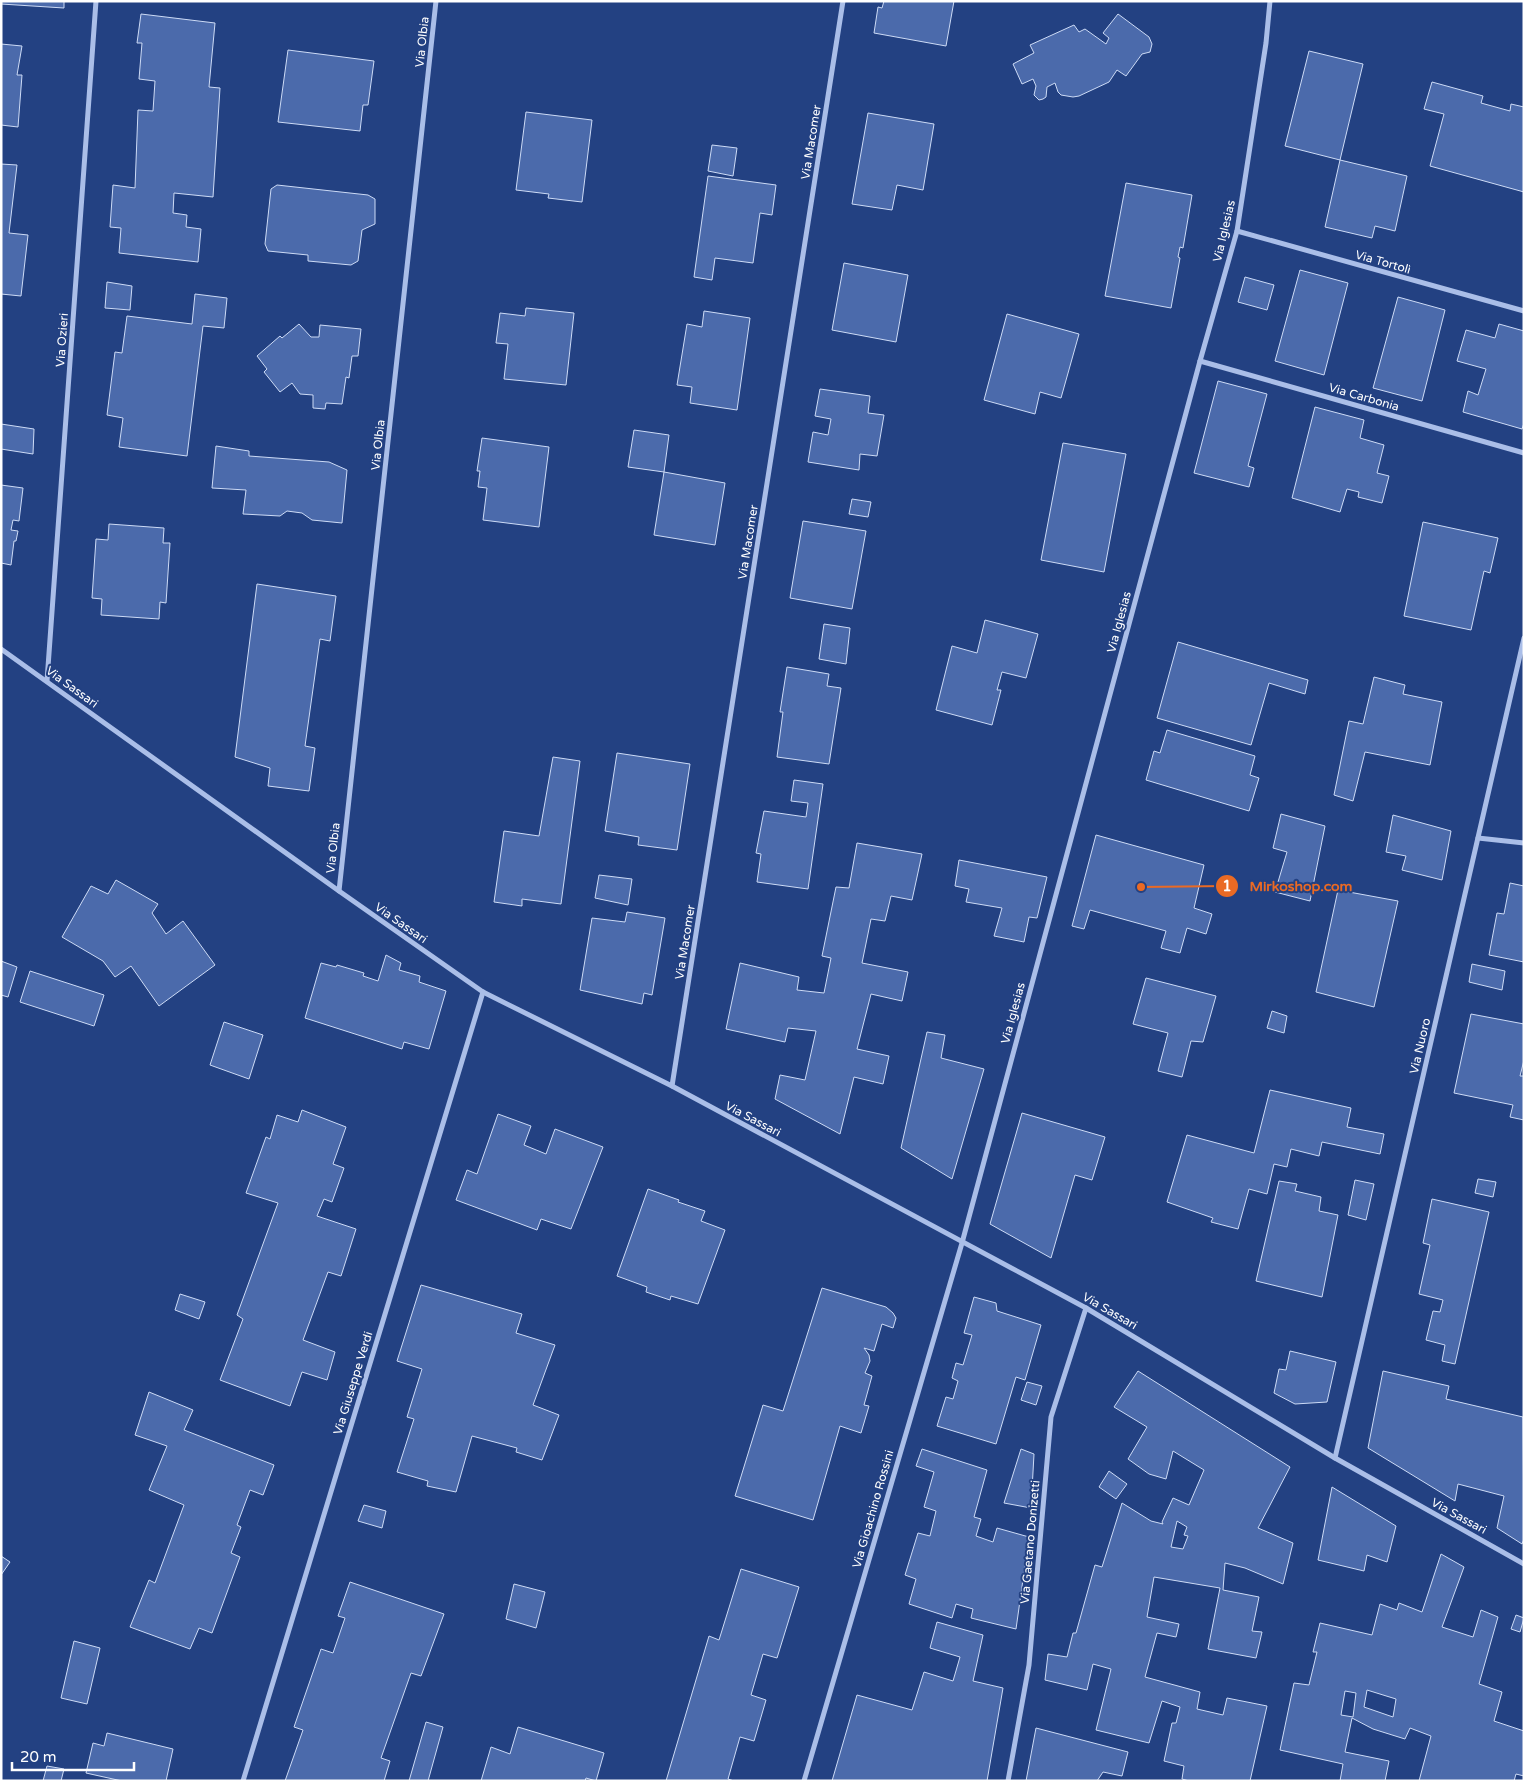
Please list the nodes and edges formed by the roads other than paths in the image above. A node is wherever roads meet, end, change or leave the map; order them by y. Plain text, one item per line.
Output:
1 (96, 1) edge
2 (436, 1) edge
3 (843, 1) edge
4 (1270, 1) edge
5 (1237, 231) junction
6 (1524, 311) edge
7 (1200, 361) junction
8 (1524, 453) edge
9 (1524, 638) edge
10 (1, 649) edge
11 (48, 681) junction
12 (1478, 838) junction
13 (1524, 843) edge
14 (339, 891) junction
15 (483, 992) junction
16 (672, 1086) junction
17 (962, 1242) junction
18 (1086, 1308) junction
19 (1335, 1458) junction
20 (1524, 1564) edge
21 (243, 1781) edge
22 (804, 1781) edge
23 (1008, 1781) edge

1 - 11 street, Via Ozieri
2 - 14 street, Via Olbia
3 - 16 street, Via Macomer
4 - 5 street, Via Iglesias
5 - 6 street, Via Tortolì
5 - 7 street, Via Iglesias
7 - 8 street, Via Carbonia
7 - 17 street, Via Iglesias
9 - 12 street, Via Nuoro
10 - 11 street, Via Sassari
11 - 14 street, Via Sassari
12 - 13 street
12 - 19 street, Via Nuoro
14 - 15 street, Via Sassari
15 - 16 street, Via Sassari
15 - 21 street, Via Giuseppe Verdi
16 - 17 street, Via Sassari
17 - 18 street, Via Sassari
17 - 22 street, Via Gioachino Rossini
18 - 19 street, Via Sassari
18 - 23 street, Via Gaetano Donizetti
19 - 20 street, Via Sassari

